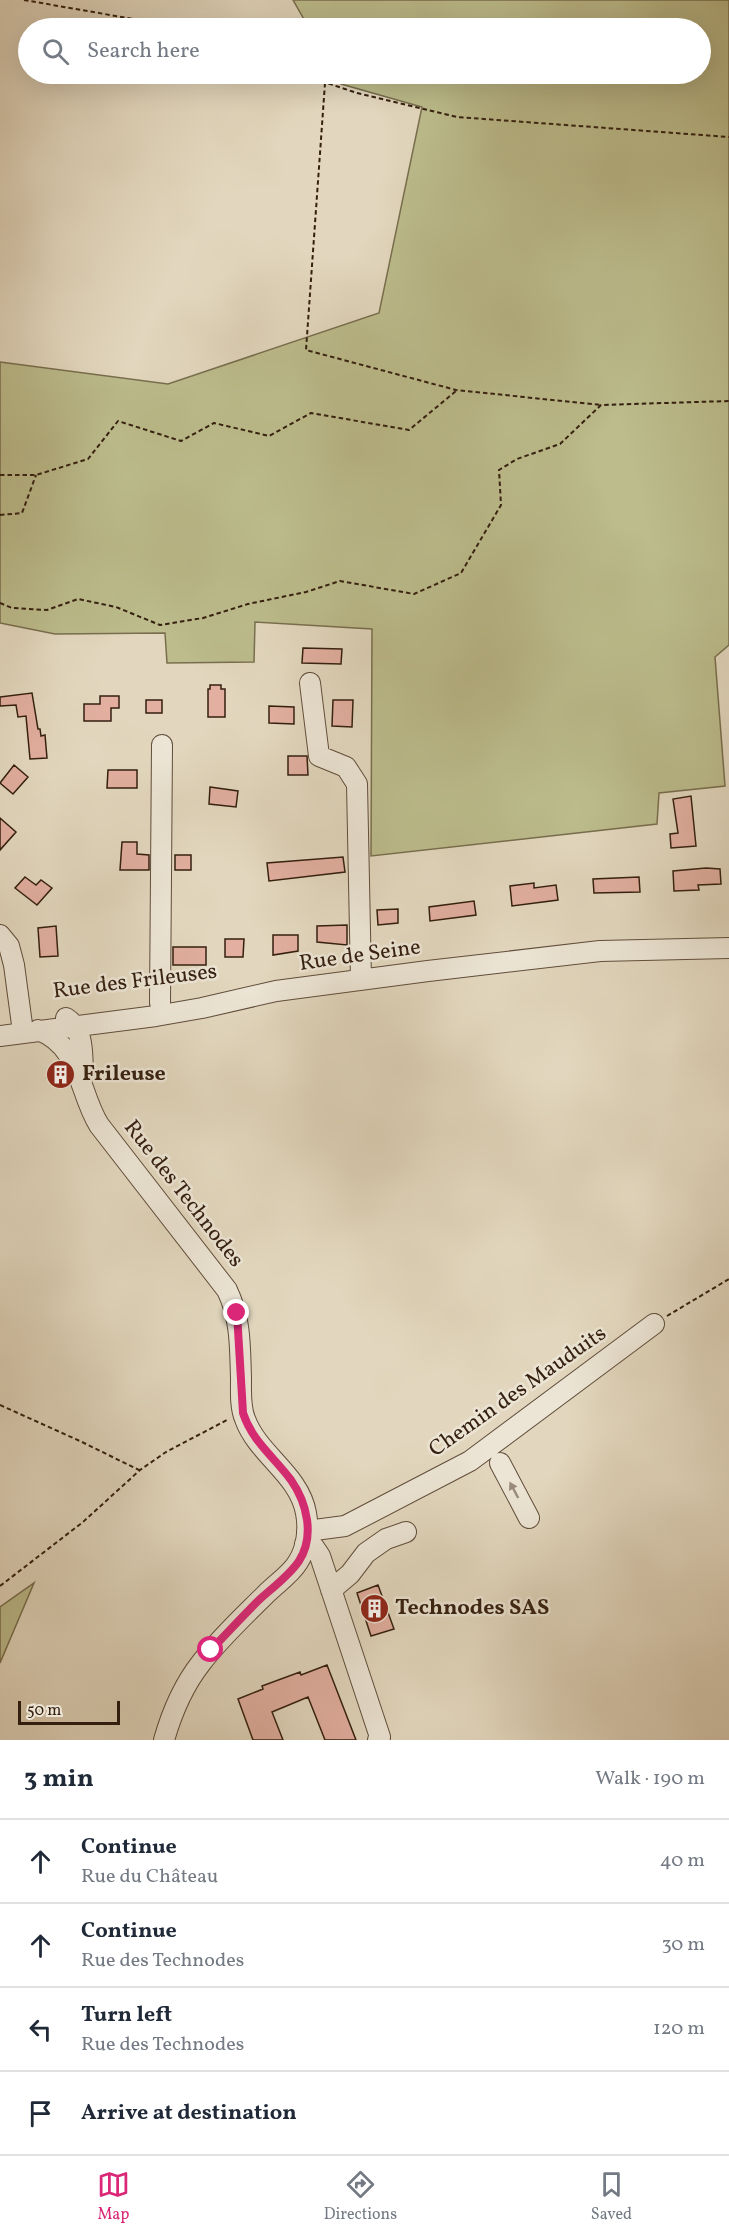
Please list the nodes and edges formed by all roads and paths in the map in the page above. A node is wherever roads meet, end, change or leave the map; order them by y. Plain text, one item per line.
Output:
1 (24, 0) edge
2 (127, 18) edge
3 (324, 84) edge
4 (328, 84) edge
5 (729, 138) edge
6 (456, 390) junction
7 (729, 400) edge
8 (601, 405) junction
9 (0, 475) edge
10 (36, 475) junction
11 (0, 514) edge
12 (0, 603) edge
13 (310, 683) dead end
14 (162, 745) dead end
15 (0, 935) edge
16 (729, 948) edge
17 (361, 980) junction
18 (276, 991) junction
19 (160, 1003) junction
20 (136, 1018) junction
21 (71, 1021) junction
22 (0, 1026) edge
23 (28, 1028) junction
24 (0, 1036) edge
25 (76, 1058) junction
26 (729, 1279) edge
27 (654, 1324) joint
28 (0, 1406) edge
29 (243, 1413) junction
30 (500, 1463) dead end
31 (140, 1470) junction
32 (529, 1518) dead end
33 (406, 1532) dead end
34 (306, 1538) junction
35 (0, 1586) edge
36 (331, 1590) junction
37 (164, 1740) edge
38 (378, 1740) edge

1 - 2 path
3 - 6 path
4 - 5 path
6 - 8 path
6 - 10 path
7 - 8 path
8 - 12 path
9 - 10 path
10 - 11 path
13 - 17 street
14 - 19 street
15 - 23 street
16 - 17 street, Rue de Seine
17 - 18 street, Rue de Seine
18 - 19 street, Rue des Frileuses
18 - 20 street, Rue de Seine
19 - 21 street, Rue des Frileuses
20 - 21 street, Rue de Seine
20 - 25 street
21 - 23 street, Rue des Frileuses
21 - 25 street, Rue des Technodes
22 - 23 street, Rue des Frileuses
23 - 24 street
23 - 25 street
25 - 29 street, Rue des Technodes
26 - 27 path
27 - 34 street, Chemin des Mauduits
28 - 31 path
29 - 31 path
29 - 34 street, Rue des Technodes
32 -> 30 street
31 - 35 path
33 - 36 street
34 - 36 street
34 - 37 street
36 - 38 street

